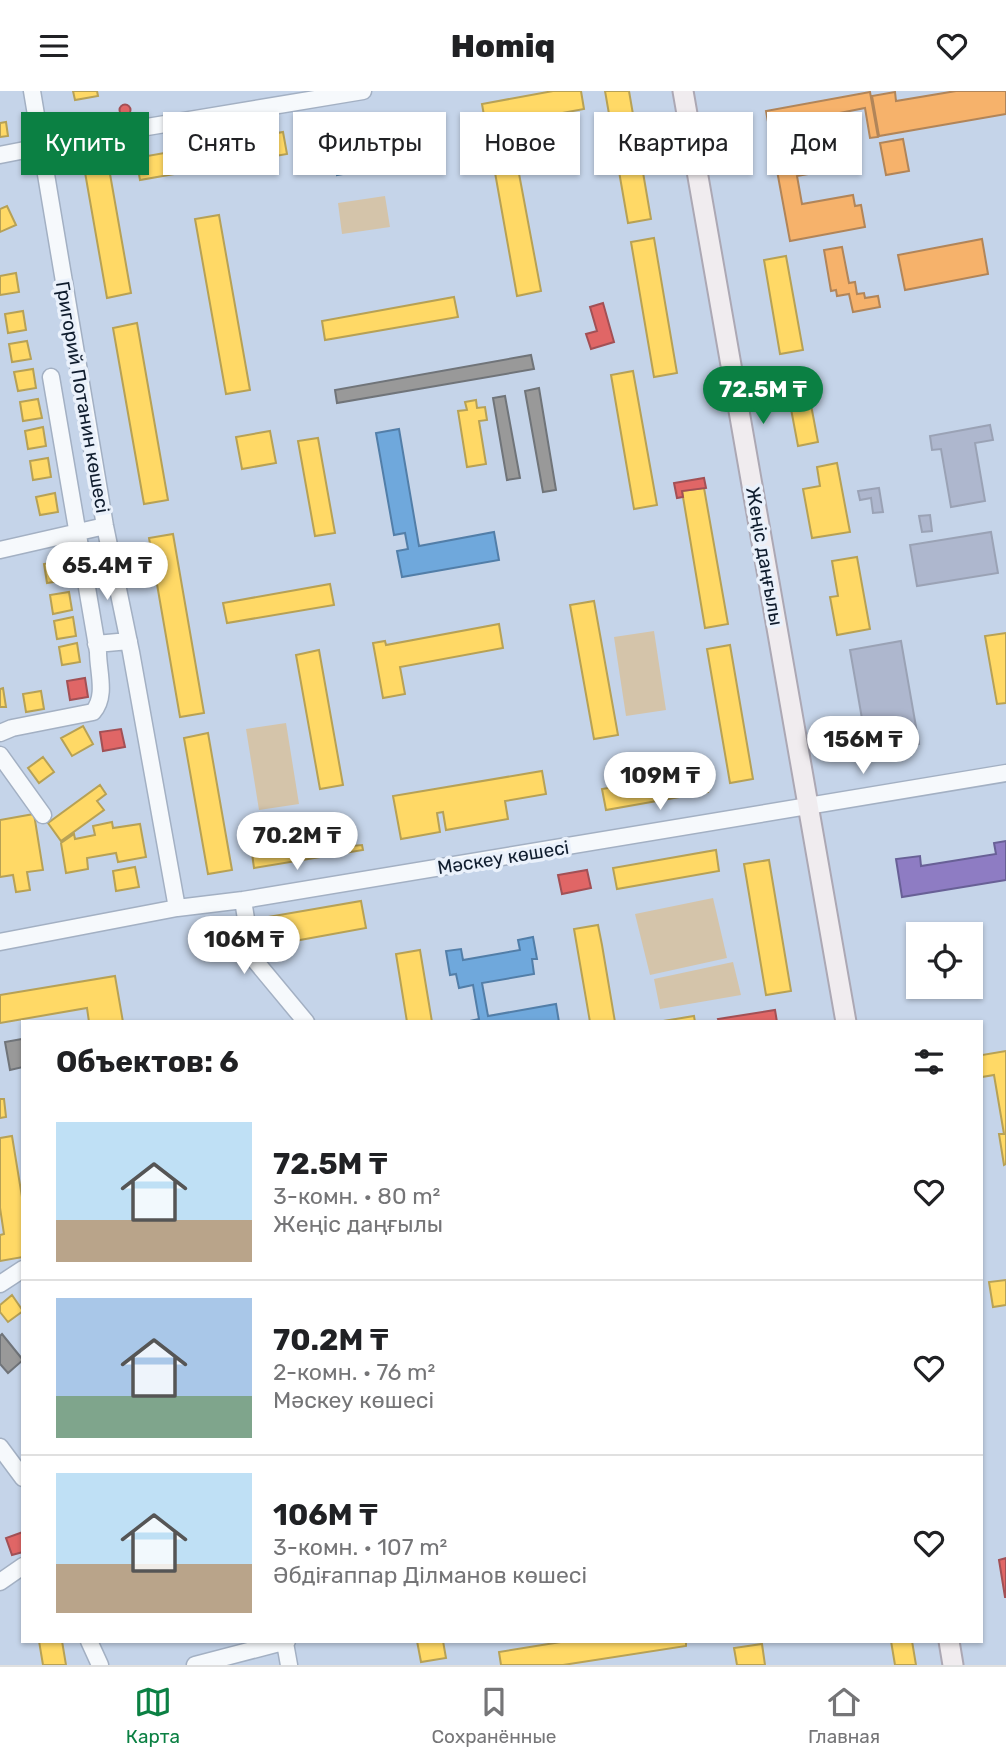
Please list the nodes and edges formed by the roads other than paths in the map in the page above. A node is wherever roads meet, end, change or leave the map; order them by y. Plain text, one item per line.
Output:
1 (32, 91) edge
2 (363, 91) edge
3 (682, 91) edge
4 (35, 112) edge
5 (149, 128) edge
6 (21, 151) edge
7 (0, 155) edge
8 (46, 175) edge
9 (51, 377) dead end
10 (105, 526) junction
11 (76, 533) junction
12 (0, 550) edge
13 (129, 641) junction
14 (96, 644) junction
15 (0, 733) edge
16 (0, 755) edge
17 (1006, 773) edge
18 (809, 804) junction
19 (43, 815) dead end
20 (243, 900) junction
21 (177, 908) junction
22 (0, 942) edge
23 (304, 1020) edge
24 (846, 1020) edge
25 (21, 1270) edge
26 (0, 1284) edge
27 (0, 1447) edge
28 (21, 1475) edge
29 (21, 1567) edge
30 (0, 1582) edge
31 (90, 1643) edge
32 (282, 1643) edge
33 (286, 1643) edge
34 (949, 1643) edge
35 (100, 1665) edge
36 (195, 1665) edge
37 (289, 1665) edge
38 (953, 1665) edge

1 - 4 street, Григорий Потанин көшесі
2 - 5 street
3 - 18 main road, Жеңіс даңғылы
6 - 7 street
8 - 10 street, Григорий Потанин көшесі
9 - 11 street
10 - 11 street
10 - 13 street, Григорий Потанин көшесі
11 - 12 street
11 - 14 street
13 - 14 street
13 - 21 street, Григорий Потанин көшесі
14 - 15 street
16 - 19 street
17 - 18 street, Мәскеу көшесі
18 - 20 street, Мәскеу көшесі
18 - 24 main road, Жеңіс даңғылы
20 - 21 street, Мәскеу көшесі
20 - 23 street
21 - 22 street, Мәскеу көшесі
25 - 26 street
27 - 28 street
29 - 30 street
31 - 35 street
32 - 36 street
33 - 37 street
34 - 38 main road

